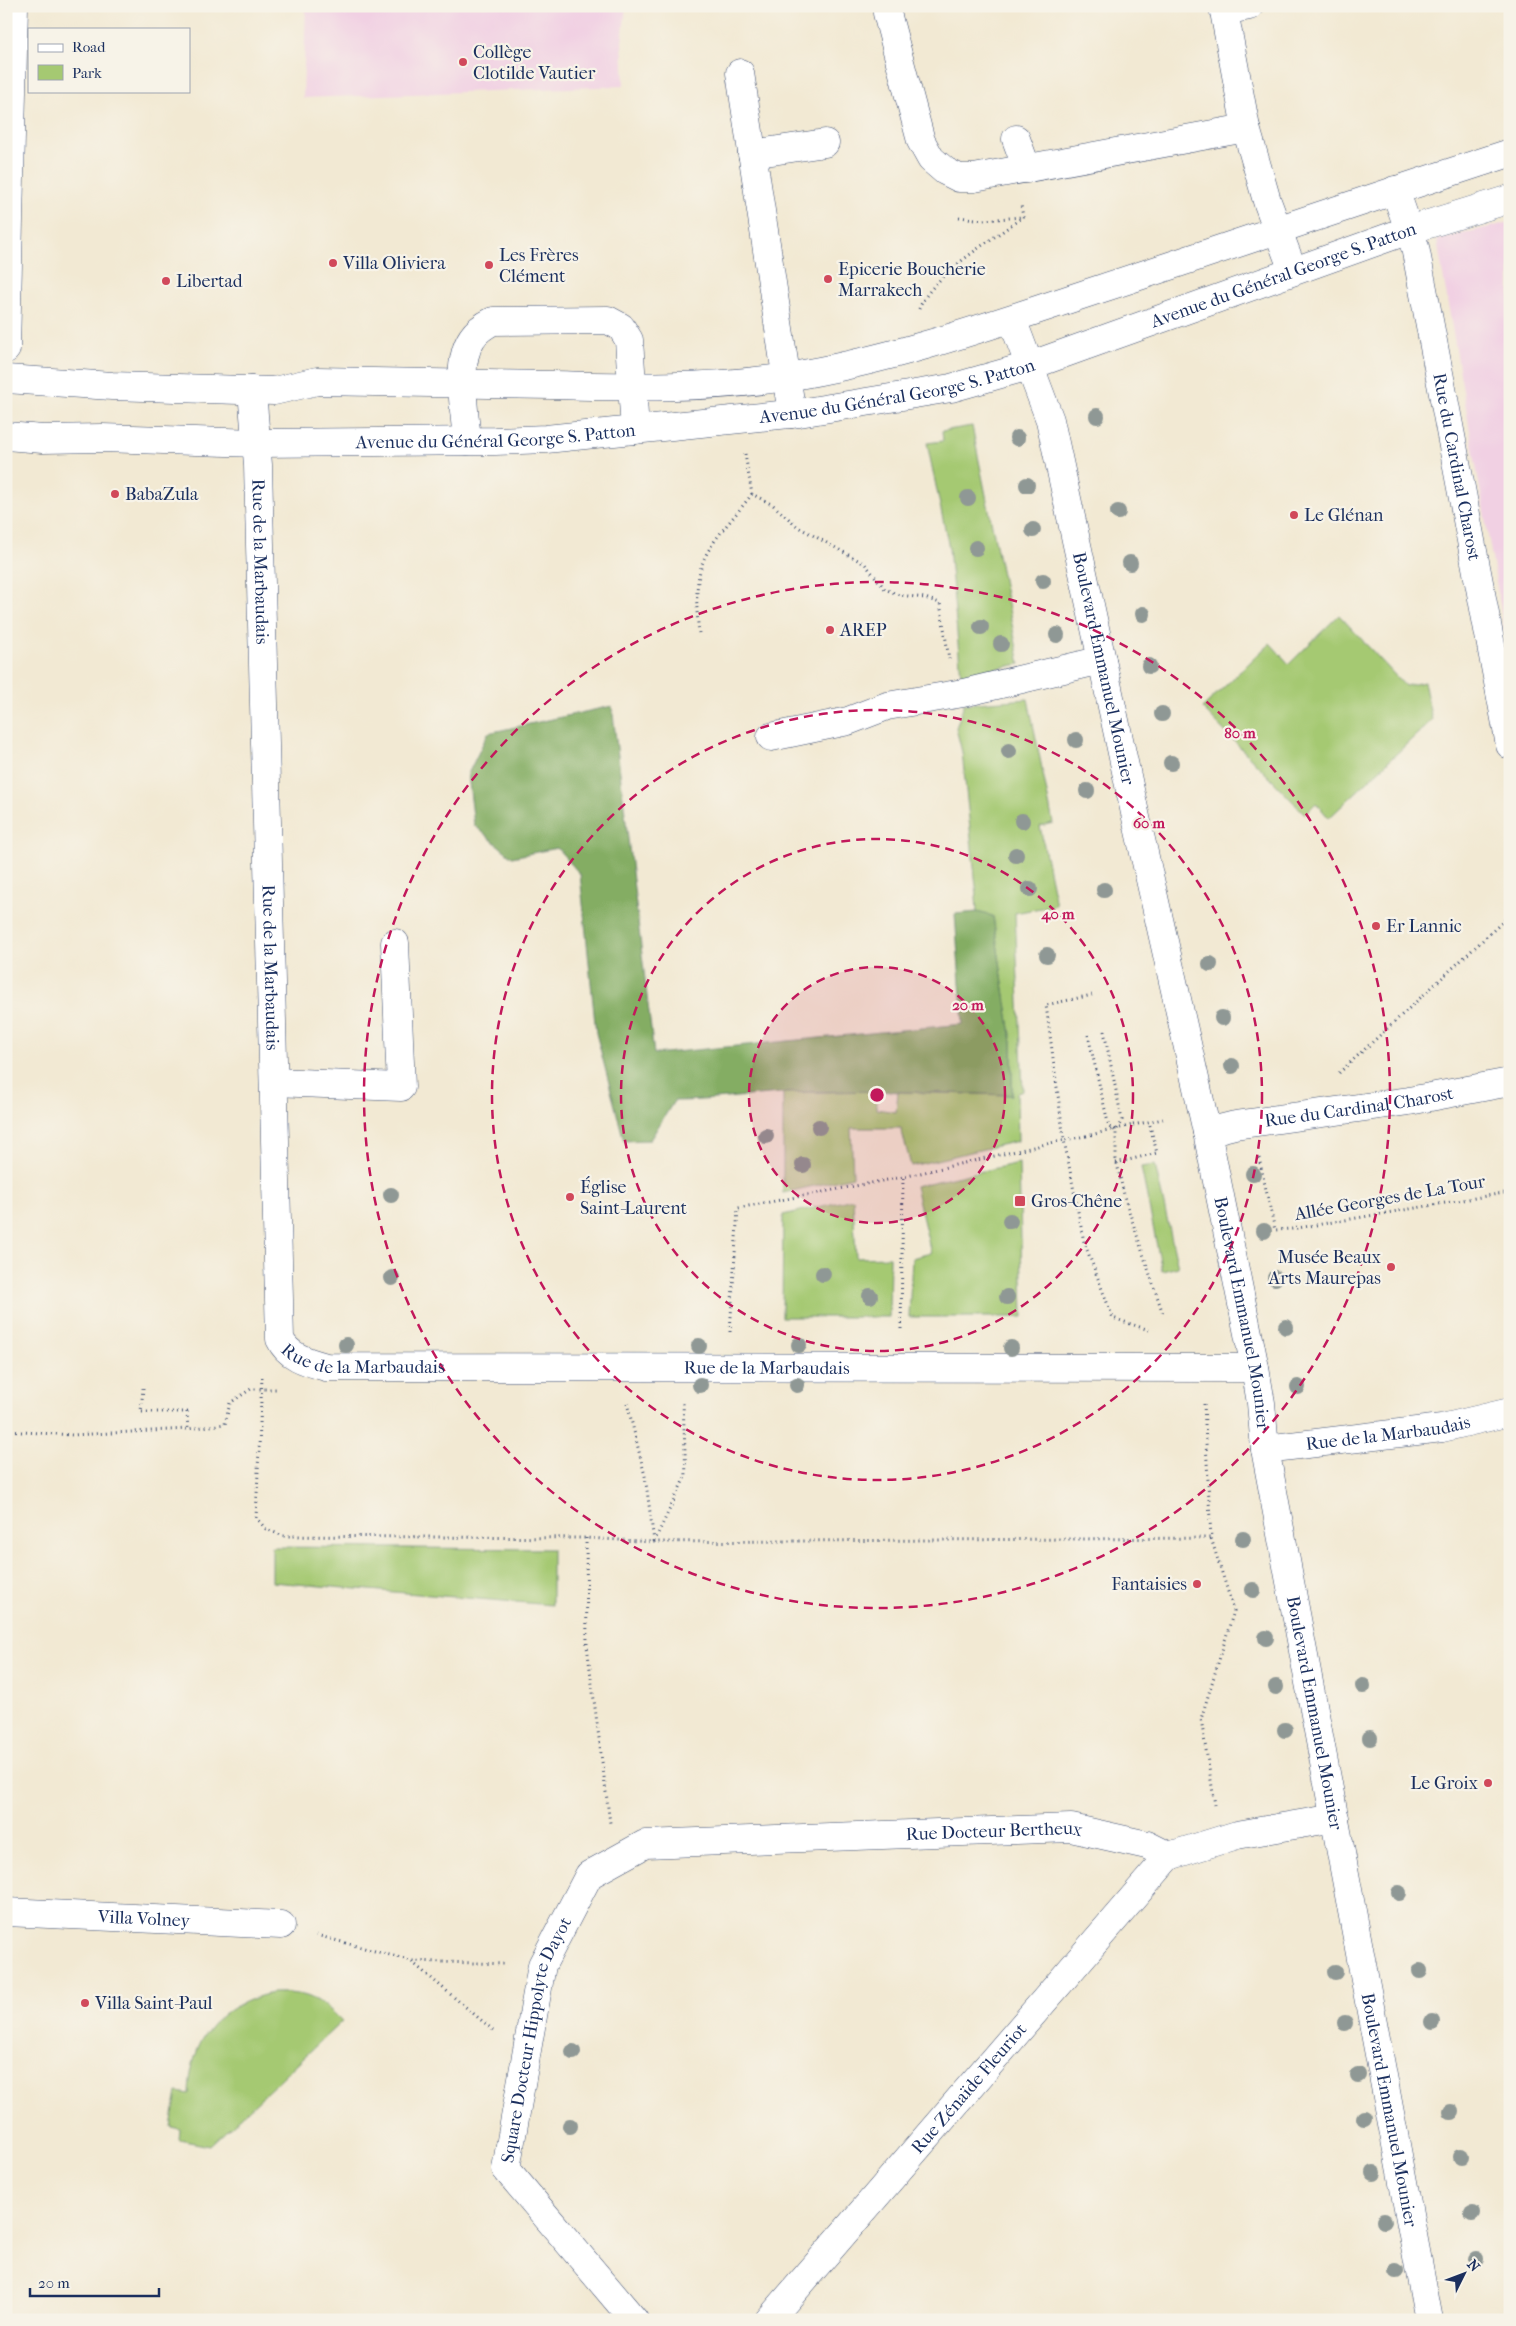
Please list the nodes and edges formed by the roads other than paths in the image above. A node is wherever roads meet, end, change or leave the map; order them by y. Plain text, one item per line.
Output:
1 (14, 6) edge
2 (887, 6) edge
3 (1232, 8) edge
4 (740, 73) dead end
5 (1246, 128) junction
6 (1016, 139) dead end
7 (825, 143) dead end
8 (1510, 153) edge
9 (752, 154) junction
10 (1027, 169) junction
11 (1395, 190) junction
12 (1510, 199) edge
13 (1277, 228) junction
14 (1409, 230) junction
15 (1294, 271) junction
16 (1012, 319) junction
17 (6, 349) edge
18 (1029, 366) junction
19 (785, 377) junction
20 (6, 379) edge
21 (463, 383) junction
22 (632, 387) junction
23 (252, 390) junction
24 (792, 414) junction
25 (635, 430) junction
26 (6, 436) edge
27 (467, 441) junction
28 (257, 443) junction
29 (1102, 660) junction
30 (771, 737) dead end
31 (1510, 744) edge
32 (395, 943) dead end
33 (274, 1082) junction
34 (1510, 1082) edge
35 (1207, 1132) junction
36 (1254, 1368) junction
37 (1510, 1412) edge
38 (1265, 1449) junction
39 (1335, 1818) junction
40 (645, 1844) joint
41 (1169, 1856) junction
42 (6, 1912) edge
43 (281, 1925) road end
44 (634, 2320) edge
45 (769, 2320) edge
46 (1428, 2320) edge

1 - 17 street
2 - 10 street
3 - 5 street
4 - 9 street
5 - 10 street
5 - 13 street
6 - 10 street
7 - 9 street
8 - 11 street, Avenue du Général George S. Patton
9 - 19 street
11 - 13 street, Avenue du Général George S. Patton
11 - 14 street, Rue du Cardinal Charost
12 - 14 street, Avenue du Général George S. Patton
13 - 15 street
13 - 16 street, Avenue du Général George S. Patton
14 - 15 street, Avenue du Général George S. Patton
14 - 31 street, Rue du Cardinal Charost
15 - 18 street, Avenue du Général George S. Patton
16 - 18 street, Boulevard Emmanuel Mounier
16 - 19 street, Avenue du Général George S. Patton
18 - 24 street, Avenue du Général George S. Patton
18 - 29 street, Boulevard Emmanuel Mounier
19 - 22 street, Avenue du Général George S. Patton
19 - 24 street
20 - 23 street
21 - 22 street, Avenue du Général George S. Patton
21 - 22 street
21 - 23 street
21 - 27 street
22 - 25 street
23 - 28 street, Rue de la Marbaudais
24 - 25 street, Avenue du Général George S. Patton
25 - 27 street, Avenue du Général George S. Patton
26 - 28 street, Avenue du Général George S. Patton
27 - 28 street, Avenue du Général George S. Patton
28 - 33 street, Rue de la Marbaudais
29 - 30 street
29 - 35 street, Boulevard Emmanuel Mounier
32 - 33 street
33 - 36 street, Rue de la Marbaudais
34 - 35 street, Rue du Cardinal Charost
35 - 36 street, Boulevard Emmanuel Mounier
36 - 38 street, Boulevard Emmanuel Mounier
37 - 38 street, Rue de la Marbaudais
38 - 39 street, Boulevard Emmanuel Mounier
39 - 41 street
39 - 46 street, Boulevard Emmanuel Mounier
40 - 41 street, Rue Docteur Bertheux
40 - 44 street, Square Docteur Hippolyte Dayot
41 - 45 street, Rue Zénaïde Fleuriot
42 - 43 street, Villa Volney

